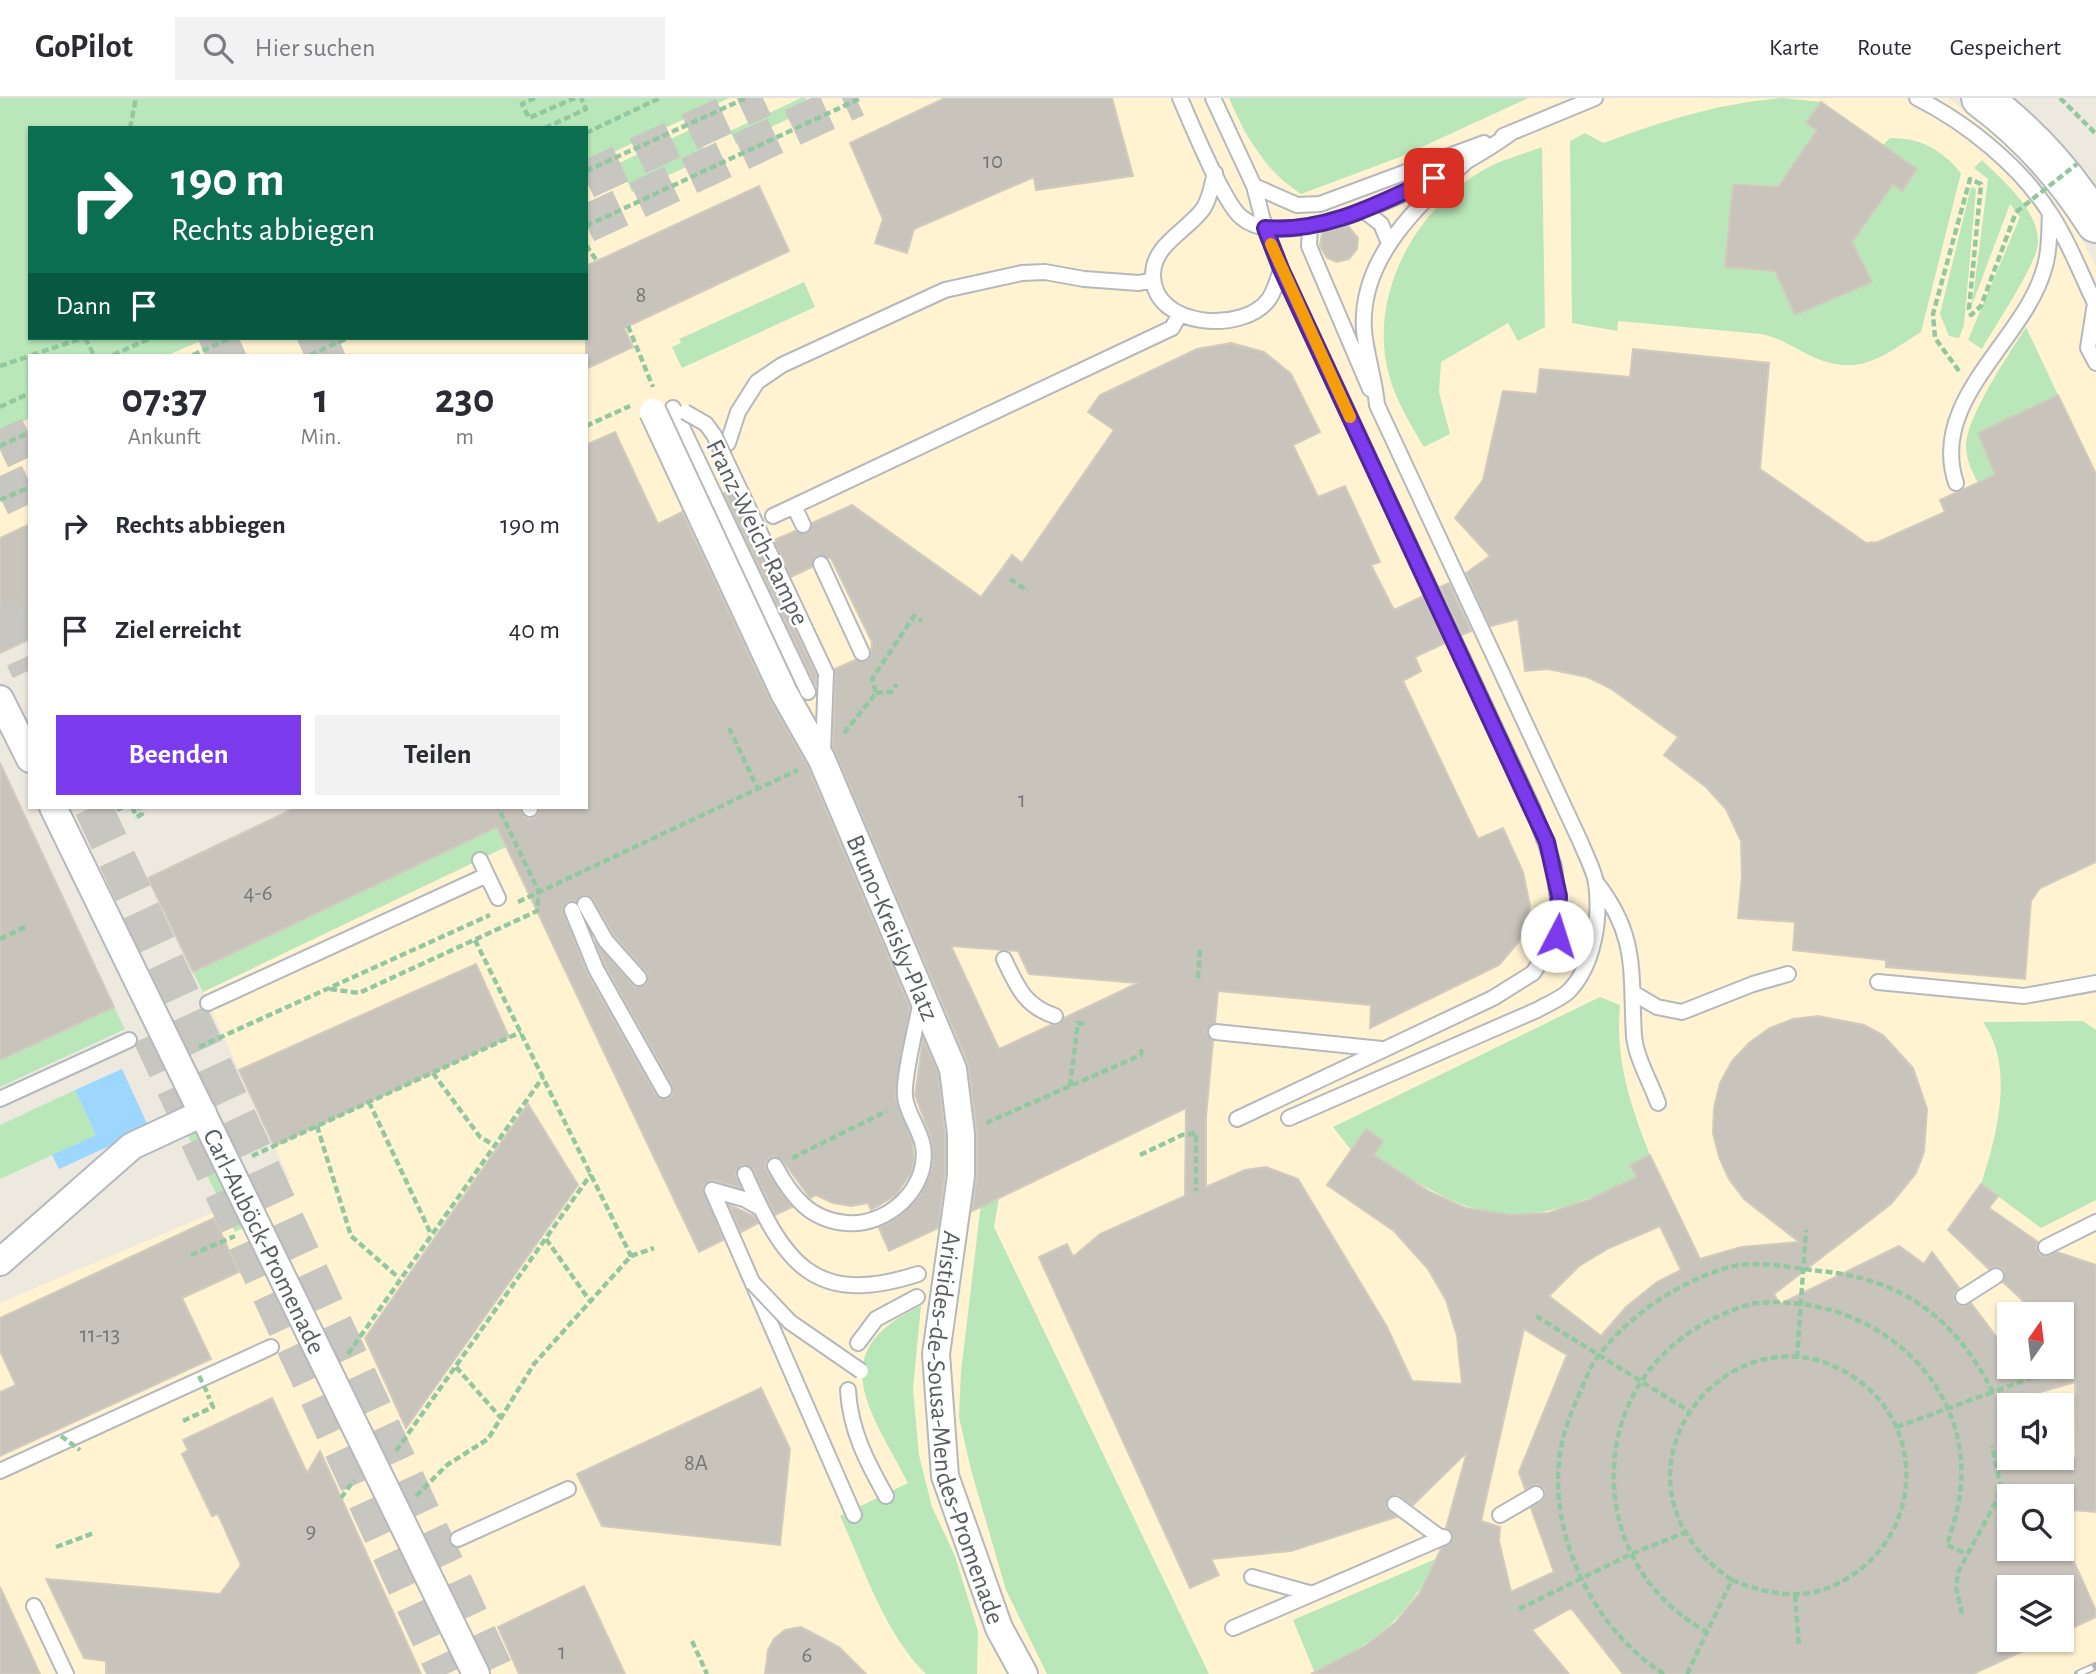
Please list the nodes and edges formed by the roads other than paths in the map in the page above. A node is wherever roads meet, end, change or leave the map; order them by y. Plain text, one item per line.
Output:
1 (1180, 98) edge
2 (1213, 98) edge
3 (1595, 98) edge
4 (1917, 98) edge
5 (1981, 98) edge
6 (1511, 133) junction
7 (1467, 161) junction
8 (1215, 173) junction
9 (1254, 186) junction
10 (1363, 210) junction
11 (2050, 213) junction
12 (2096, 223) edge
13 (1310, 227) junction
14 (1265, 228) junction
15 (1390, 243) junction
16 (1281, 269) junction
17 (1153, 280) junction
18 (2096, 304) edge
19 (1180, 314) junction
20 (2096, 363) edge
21 (1377, 405) junction
22 (661, 406) joint
23 (728, 443) dead end
24 (1956, 483) dead end
25 (794, 506) junction
26 (773, 516) dead end
27 (803, 525) dead end
28 (821, 564) dead end
29 (862, 653) dead end
30 (0, 699) edge
31 (28, 755) edge
32 (822, 760) junction
33 (54, 809) edge
34 (480, 860) dead end
35 (487, 875) junction
36 (1595, 881) junction
37 (498, 898) dead end
38 (1004, 959) dead end
39 (1788, 974) dead end
40 (639, 978) dead end
41 (1878, 982) dead end
42 (2096, 983) edge
43 (1635, 994) junction
44 (922, 996) junction
45 (208, 1003) dead end
46 (1055, 1016) dead end
47 (1216, 1032) dead end
48 (129, 1040) dead end
49 (1385, 1049) junction
50 (664, 1090) dead end
51 (0, 1099) edge
52 (1658, 1103) dead end
53 (203, 1113) junction
54 (1289, 1118) dead end
55 (1237, 1119) dead end
56 (775, 1167) road end
57 (745, 1174) dead end
58 (961, 1176) joint
59 (760, 1208) junction
60 (2096, 1222) edge
61 (2046, 1247) dead end
62 (0, 1262) edge
63 (918, 1274) dead end
64 (1996, 1276) dead end
65 (753, 1283) junction
66 (917, 1297) dead end
67 (1963, 1297) dead end
68 (858, 1343) dead end
69 (271, 1346) dead end
70 (861, 1371) dead end
71 (848, 1390) dead end
72 (0, 1471) edge
73 (568, 1489) dead end
74 (1536, 1494) dead end
75 (886, 1496) dead end
76 (1395, 1504) dead end
77 (854, 1515) dead end
78 (1500, 1515) dead end
79 (458, 1539) dead end
80 (1252, 1577) dead end
81 (1309, 1593) junction
82 (34, 1606) dead end
83 (1233, 1628) dead end
84 (66, 1674) edge
85 (476, 1674) edge
86 (1024, 1674) edge

1 - 8 lane
2 - 9 lane
3 - 6 lane
4 - 11 lane
5 - 12 main road
6 - 7 lane
6 - 9 lane
7 - 10 lane
7 - 15 lane
8 - 14 lane
8 - 17 lane
9 - 14 lane
10 - 13 lane
10 - 15 lane
11 - 18 lane
11 - 24 lane
13 - 14 lane
13 - 21 lane
14 - 16 lane
15 - 21 lane
16 - 19 lane
16 - 49 lane
17 - 19 lane
17 - 23 lane
18 - 20 lane
19 - 25 lane
21 - 36 lane
22 - 32 street, Bruno-Kreisky-Platz, bridge
22 - 32 lane, Franz-Weich-Rampe, bridge
25 - 26 lane
25 - 27 lane
28 - 29 lane
30 - 31 street
32 - 44 street, Bruno-Kreisky-Platz
33 - 53 street, Carl-Auböck-Promenade
34 - 35 lane
35 - 37 lane
35 - 45 lane
36 - 43 lane
36 - 54 lane
38 - 46 lane
39 - 43 lane
40 - 50 lane
41 - 42 lane
43 - 52 lane
44 - 56 lane
44 - 58 street, Bruno-Kreisky-Platz
47 - 49 lane
48 - 51 lane
49 - 55 lane
53 - 62 street
53 - 85 street, Carl-Auböck-Promenade
57 - 59 lane
58 - 86 street, Aristides-de-Sousa-Mendes-Promenade
59 - 63 lane
59 - 65 lane
60 - 61 lane
64 - 67 lane
65 - 70 lane, bridge
65 - 77 lane
66 - 68 lane
69 - 72 lane
71 - 75 lane
73 - 79 lane
74 - 78 lane
76 - 81 lane
80 - 81 lane
81 - 83 lane
82 - 84 lane

